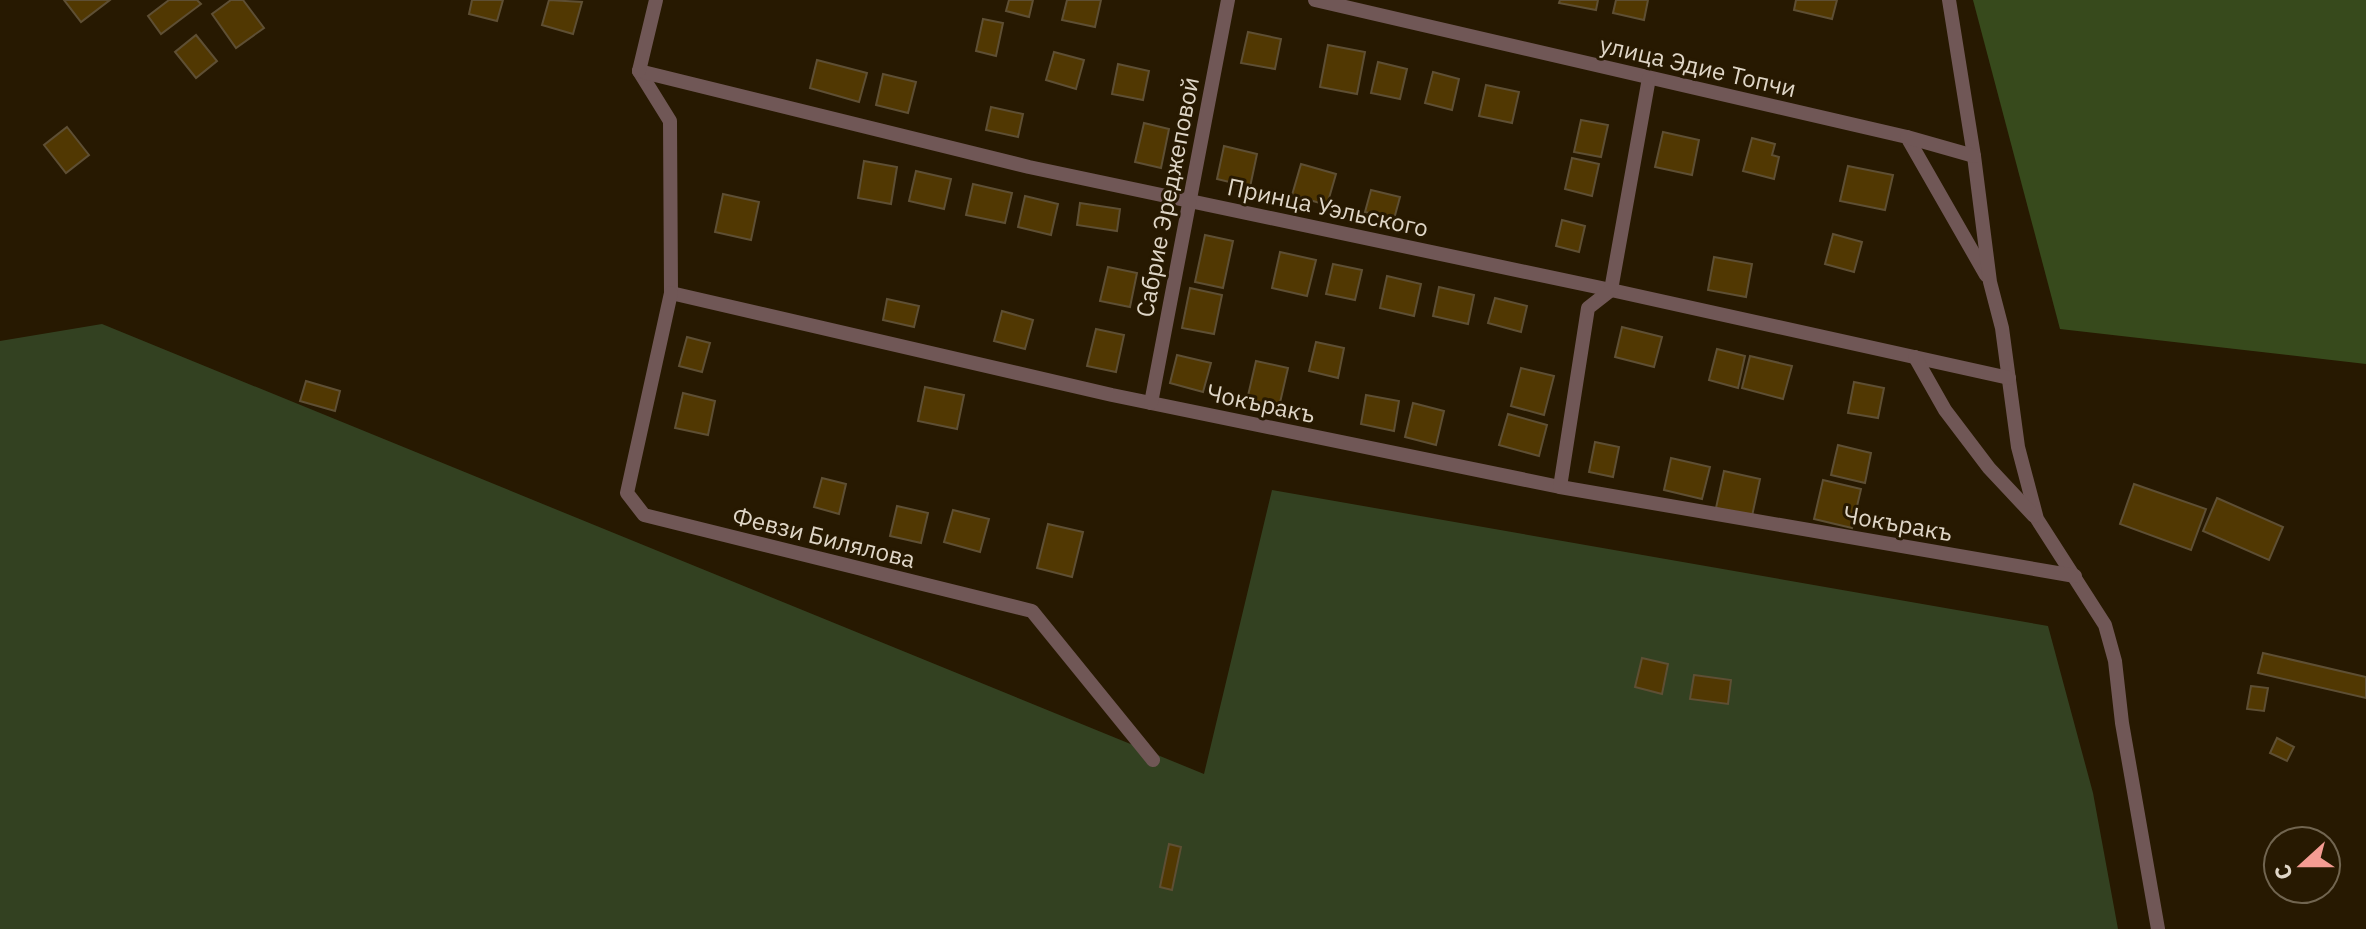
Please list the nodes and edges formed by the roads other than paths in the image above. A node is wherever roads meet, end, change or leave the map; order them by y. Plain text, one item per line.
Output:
1 (656, 0) edge
2 (1228, 0) edge
3 (1315, 0) edge
4 (1949, 0) edge
5 (639, 71) junction
6 (1649, 78) junction
7 (1907, 137) junction
8 (1974, 156) junction
9 (1189, 201) junction
10 (1990, 282) junction
11 (1611, 290) junction
12 (671, 293) junction
13 (1915, 357) junction
14 (2009, 378) junction
15 (1151, 403) junction
16 (1560, 487) junction
17 (2037, 519) junction
18 (2075, 576) junction
19 (1153, 760) dead end
20 (2158, 929) edge

1 - 5 street
2 - 9 street, Сабрие Эреджеповой
3 - 6 street, улица Эдие Топчи
4 - 8 street
5 - 9 street, Принца Уэльского
5 - 12 street
6 - 7 street, улица Эдие Топчи
6 - 11 street
7 - 8 street, улица Эдие Топчи
7 - 10 street
8 - 10 street
9 - 11 street, Принца Уэльского
9 - 15 street, Сабрие Эреджеповой
10 - 14 street
11 - 13 street, Принца Уэльского
11 - 16 street
12 - 15 street, Чокъракъ
12 - 19 street, Февзи Билялова
13 - 14 street, Принца Уэльского
13 - 17 street
14 - 17 street
15 - 16 street, Чокъракъ
16 - 18 street, Чокъракъ
17 - 18 street
18 - 20 street

